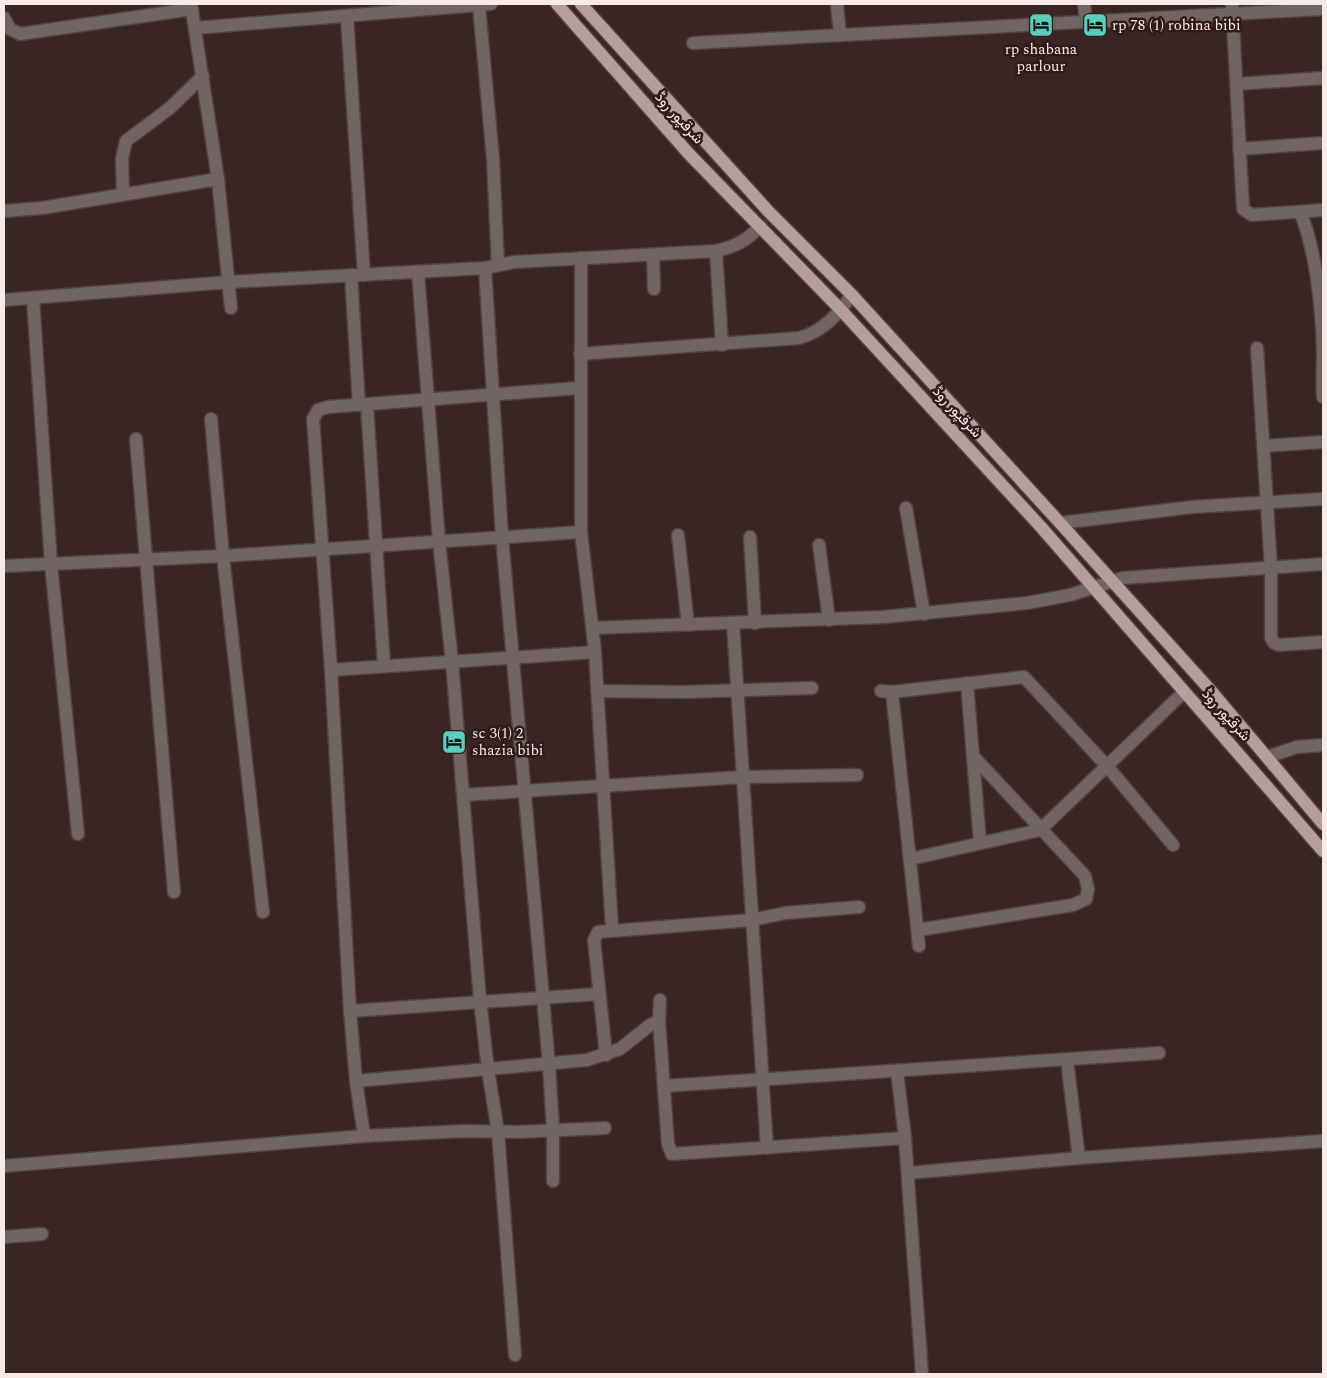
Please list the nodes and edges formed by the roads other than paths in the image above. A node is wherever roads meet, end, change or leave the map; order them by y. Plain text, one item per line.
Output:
1 (557, 4) edge
2 (581, 4) edge
3 (837, 4) edge
4 (1084, 4) edge
5 (485, 5) edge
6 (191, 6) edge
7 (1232, 9) edge
8 (1323, 9) edge
9 (346, 17) junction
10 (4, 18) edge
11 (1086, 22) junction
12 (195, 28) junction
13 (840, 35) junction
14 (693, 43) dead end
15 (203, 76) junction
16 (1323, 78) edge
17 (1236, 84) junction
18 (1323, 143) edge
19 (1239, 149) junction
20 (218, 179) junction
21 (123, 195) junction
22 (1323, 210) edge
23 (4, 211) edge
24 (1300, 212) junction
25 (760, 226) junction
26 (716, 250) junction
27 (653, 255) junction
28 (581, 258) junction
29 (491, 267) junction
30 (418, 272) junction
31 (358, 275) junction
32 (229, 282) junction
33 (654, 289) dead end
34 (852, 295) junction
35 (33, 299) junction
36 (4, 300) edge
37 (231, 308) dead end
38 (840, 310) junction
39 (722, 345) junction
40 (1257, 348) dead end
41 (580, 354) junction
42 (579, 388) junction
43 (494, 395) junction
44 (1323, 397) edge
45 (428, 400) junction
46 (363, 405) junction
47 (211, 419) dead end
48 (136, 439) dead end
49 (1323, 442) edge
50 (1263, 446) junction
51 (1323, 499) edge
52 (1267, 502) junction
53 (906, 508) dead end
54 (1060, 523) junction
55 (581, 532) junction
56 (678, 534) dead end
57 (502, 537) junction
58 (750, 537) dead end
59 (439, 541) junction
60 (375, 545) junction
61 (820, 545) dead end
62 (321, 548) junction
63 (224, 556) junction
64 (148, 558) junction
65 (51, 564) junction
66 (1323, 564) edge
67 (4, 566) edge
68 (1271, 568) junction
69 (1112, 581) junction
70 (1096, 587) junction
71 (924, 614) junction
72 (828, 620) junction
73 (755, 622) junction
74 (733, 623) junction
75 (688, 625) junction
76 (592, 628) junction
77 (1323, 642) edge
78 (595, 652) junction
79 (513, 657) junction
80 (452, 662) junction
81 (384, 666) junction
82 (330, 670) junction
83 (967, 683) junction
84 (812, 688) dead end
85 (737, 689) junction
86 (597, 691) junction
87 (1184, 692) junction
88 (1323, 745) edge
89 (973, 756) junction
90 (1267, 757) junction
91 (1107, 766) junction
92 (857, 775) dead end
93 (743, 777) junction
94 (604, 786) junction
95 (525, 792) junction
96 (463, 795) junction
97 (1323, 824) edge
98 (1040, 830) junction
99 (78, 834) dead end
100 (980, 843) junction
101 (1174, 845) dead end
102 (1323, 851) edge
103 (910, 859) junction
104 (174, 892) dead end
105 (859, 908) dead end
106 (263, 912) dead end
107 (752, 920) junction
108 (612, 929) junction
109 (918, 930) junction
110 (919, 946) dead end
111 (598, 994) junction
112 (542, 996) junction
113 (480, 1000) junction
114 (660, 1000) dead end
115 (350, 1010) junction
116 (659, 1022) junction
117 (1159, 1053) dead end
118 (606, 1056) junction
119 (1067, 1060) junction
120 (549, 1065) junction
121 (488, 1070) junction
122 (897, 1071) junction
123 (762, 1080) junction
124 (356, 1081) junction
125 (664, 1086) junction
126 (605, 1128) dead end
127 (553, 1130) junction
128 (498, 1132) junction
129 (364, 1136) junction
130 (905, 1138) junction
131 (1323, 1140) edge
132 (767, 1148) junction
133 (1079, 1158) junction
134 (4, 1166) edge
135 (908, 1174) junction
136 (552, 1181) dead end
137 (42, 1234) dead end
138 (4, 1237) edge
139 (515, 1354) dead end
140 (922, 1374) edge

1 - 25 main road, شرقپور روڈ
2 - 34 main road, شرقپور روڈ
3 - 13 street
4 - 11 street
5 - 9 street
5 - 29 street
6 - 10 street
6 - 12 street
7 - 8 street
7 - 11 street
7 - 17 street
9 - 12 street
9 - 31 street
11 - 13 street
12 - 15 street
13 - 14 street
15 - 20 street
15 - 21 street
16 - 17 street
17 - 19 street
18 - 19 street
19 - 24 street
20 - 21 street
20 - 32 street
21 - 23 street
22 - 24 street
24 - 44 street
25 - 26 street
25 - 38 main road, شرقپور روڈ
26 - 27 street
26 - 39 street
27 - 28 street
27 - 33 street
28 - 29 street
28 - 41 street
29 - 30 street
29 - 43 street
30 - 31 street
30 - 45 street
31 - 32 street
31 - 46 street
32 - 35 street
32 - 37 street
34 - 38 street
34 - 54 main road, شرقپور روڈ
35 - 36 street
35 - 65 street
38 - 39 street
38 - 70 main road, شرقپور روڈ
39 - 41 street
40 - 50 street
41 - 42 street
42 - 43 street
42 - 55 street
43 - 45 street
43 - 57 street
45 - 46 street
45 - 59 street
46 - 60 street
46 - 62 street
47 - 63 street
48 - 64 street
49 - 50 street
50 - 52 street
51 - 52 street
52 - 54 street
52 - 68 street
53 - 71 street
54 - 69 main road, شرقپور روڈ
55 - 57 street
55 - 76 street
56 - 75 street
57 - 59 street
57 - 79 street
58 - 73 street
59 - 60 street
59 - 80 street
60 - 62 street
60 - 81 street
61 - 72 street
62 - 63 street
62 - 82 street
63 - 64 street
63 - 106 street
64 - 65 street
64 - 104 street
65 - 67 street
65 - 99 street
66 - 68 street
68 - 69 street
68 - 77 street
69 - 70 street
69 - 90 main road, شرقپور روڈ
70 - 71 street
70 - 87 main road, شرقپور روڈ
71 - 72 street
72 - 73 street
73 - 74 street
74 - 75 street
74 - 85 street
75 - 76 street
76 - 78 street
78 - 79 street
78 - 86 street
79 - 80 street
79 - 95 street
80 - 81 street
80 - 96 street
81 - 82 street
82 - 115 street
83 - 89 street
83 - 91 street
83 - 103 street
84 - 85 street
85 - 86 street
85 - 93 street
86 - 94 street
87 - 91 street
87 - 102 main road, شرقپور روڈ
88 - 90 street
89 - 98 street
89 - 100 street
90 - 97 main road, شرقپور روڈ
91 - 98 street
91 - 101 street
92 - 93 street
93 - 94 street
93 - 107 street
94 - 95 street
94 - 108 street
95 - 96 street
95 - 112 street
96 - 113 street
98 - 100 street
98 - 109 street
100 - 103 street
103 - 109 street
105 - 107 street
107 - 108 street
107 - 123 street
108 - 111 street
109 - 110 street
111 - 112 street
111 - 118 street
112 - 113 street
112 - 120 street
113 - 115 street
113 - 121 street
114 - 116 street
115 - 124 street
116 - 118 street
116 - 125 street
117 - 119 street
118 - 120 street
119 - 122 street
119 - 133 street
120 - 121 street
120 - 127 street
121 - 124 street
121 - 128 street
122 - 123 street
122 - 130 street
123 - 125 street
123 - 132 street
124 - 129 street
125 - 132 street
126 - 127 street
127 - 128 street
127 - 136 street
128 - 129 street
128 - 139 street
129 - 134 street
130 - 132 street
130 - 135 street
131 - 133 street
133 - 135 street
135 - 140 street
137 - 138 street

